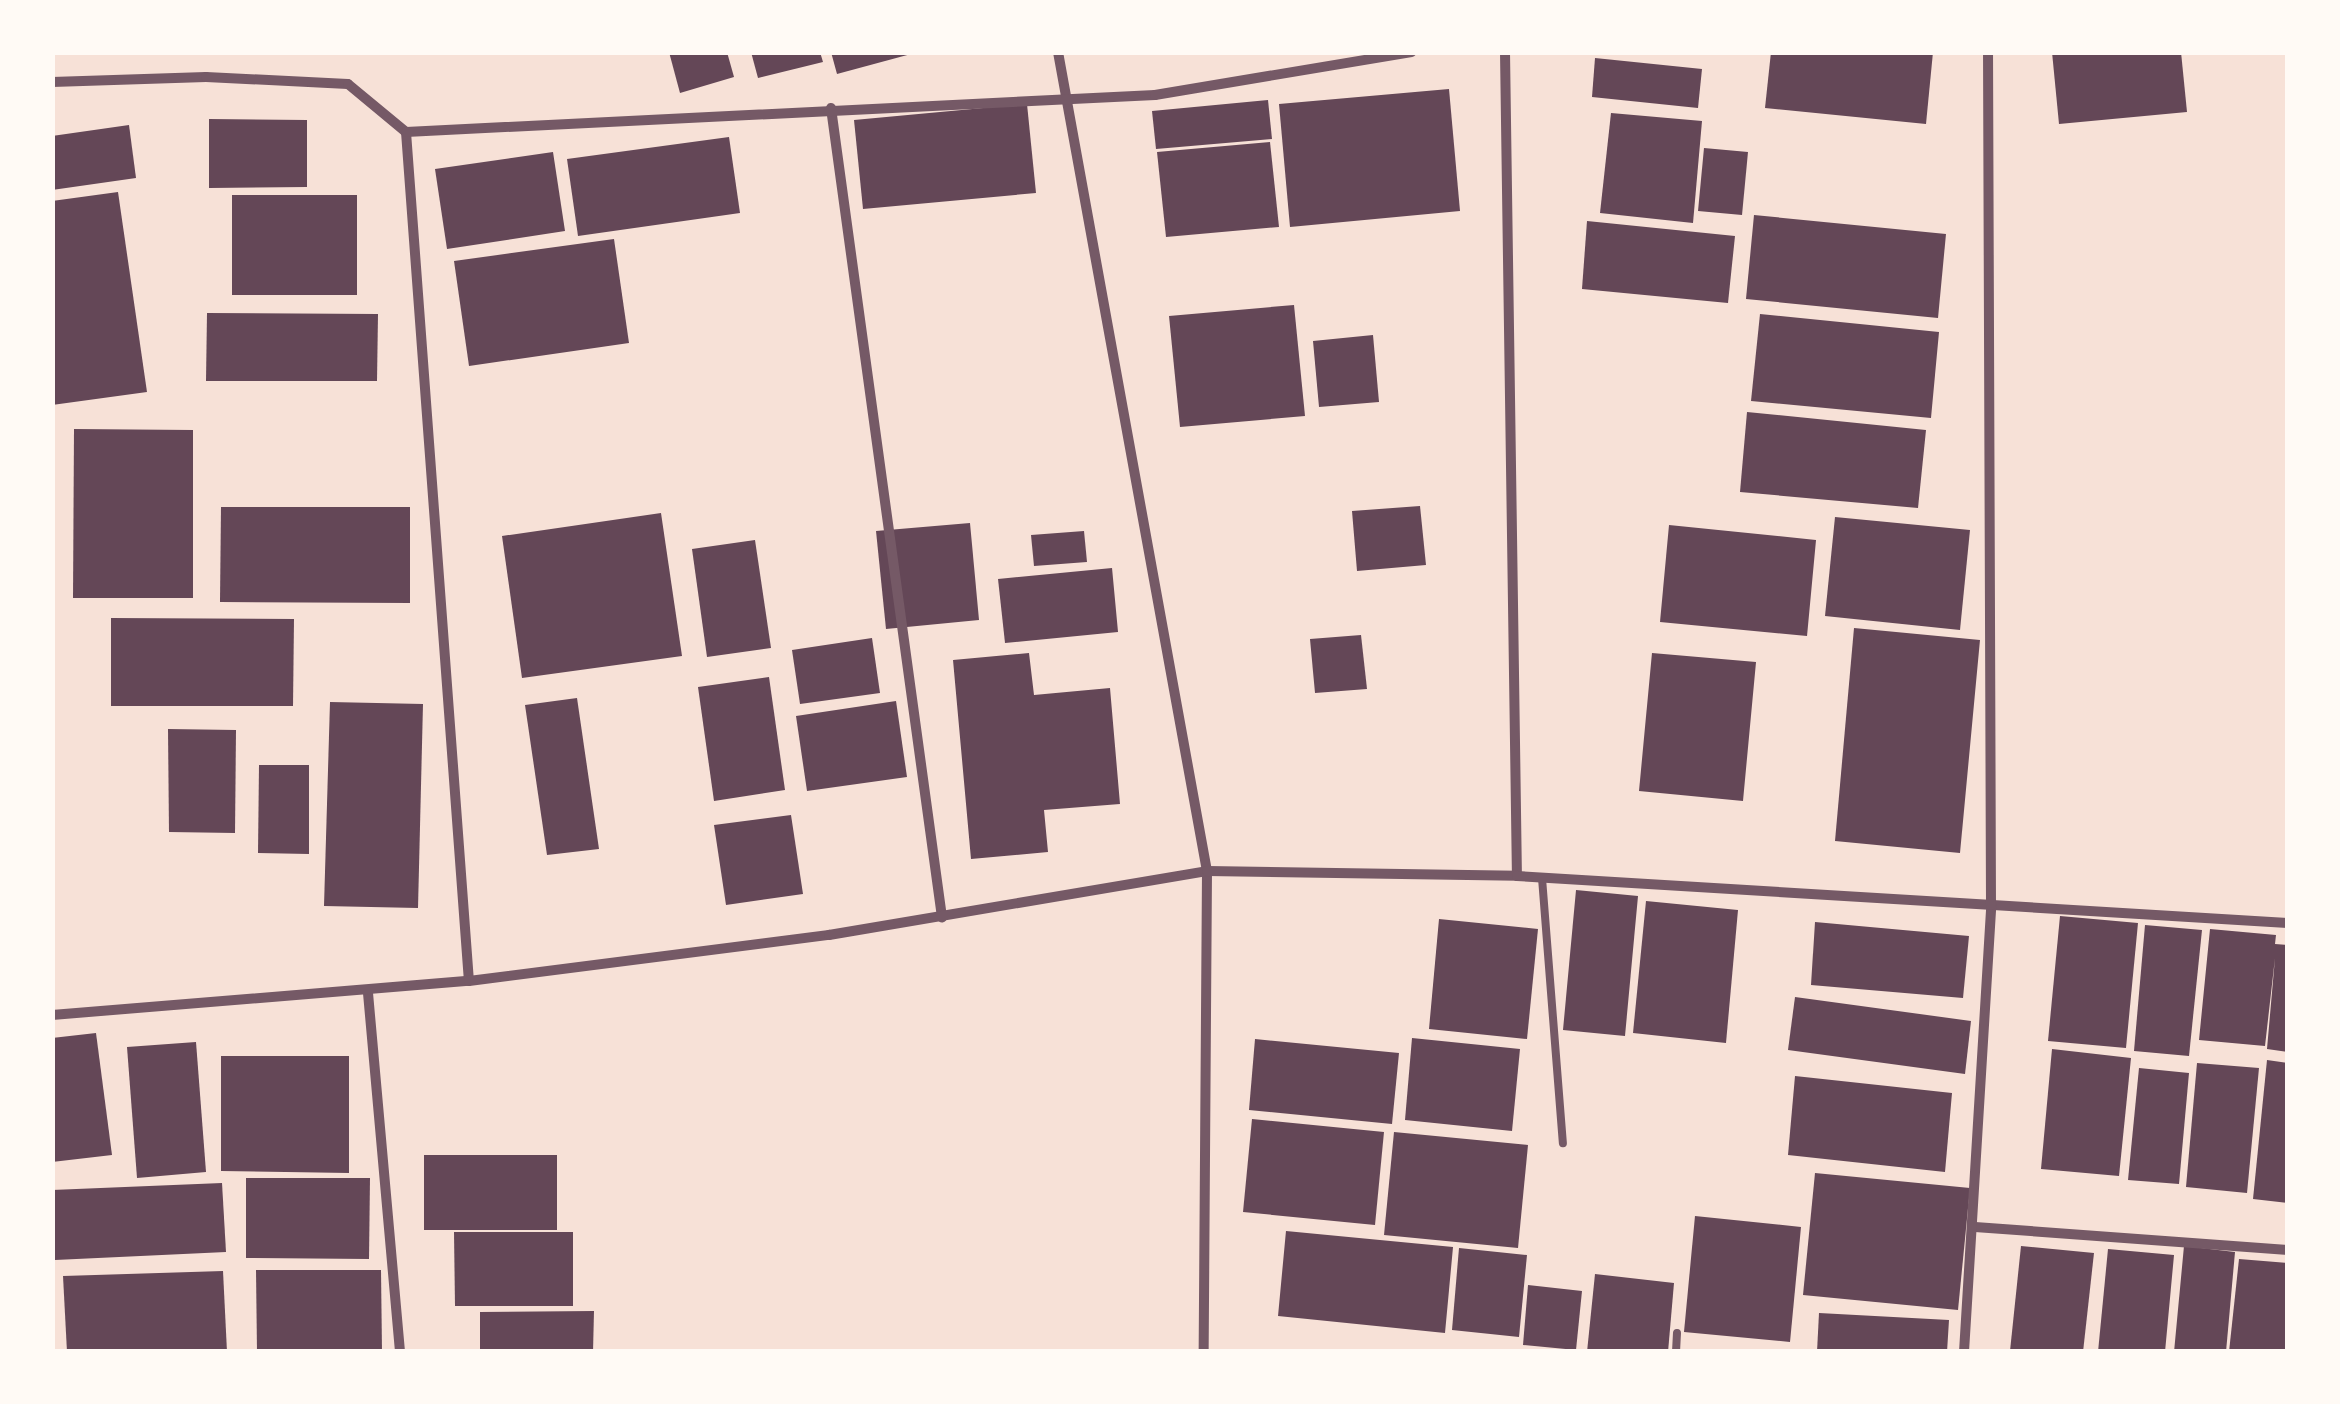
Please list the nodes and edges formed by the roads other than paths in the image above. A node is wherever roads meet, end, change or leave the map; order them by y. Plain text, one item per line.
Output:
1 (1058, 52) edge
2 (1411, 52) edge
3 (1506, 52) edge
4 (1988, 52) edge
5 (52, 82) edge
6 (1070, 94) junction
7 (831, 108) junction
8 (406, 132) junction
9 (1206, 871) junction
10 (1516, 876) junction
11 (1542, 878) junction
12 (1991, 904) junction
13 (942, 917) junction
14 (2288, 923) edge
15 (469, 981) junction
16 (368, 993) junction
17 (52, 1015) edge
18 (1563, 1143) dead end
19 (1975, 1228) junction
20 (2288, 1250) edge
21 (1678, 1333) dead end
22 (400, 1352) edge
23 (1204, 1352) edge
24 (1676, 1352) edge
25 (1964, 1352) edge

1 - 6 street
2 - 6 street
3 - 10 street
4 - 12 street
5 - 8 street
6 - 7 street
6 - 9 street
7 - 8 street
7 - 13 street
8 - 15 street
9 - 10 street
9 - 13 street
9 - 23 street
10 - 11 street
11 - 12 street
11 - 18 lane
12 - 14 street
12 - 19 street
13 - 15 street
15 - 16 street
16 - 17 street
16 - 22 street
19 - 20 street
19 - 25 street
21 - 24 lane

